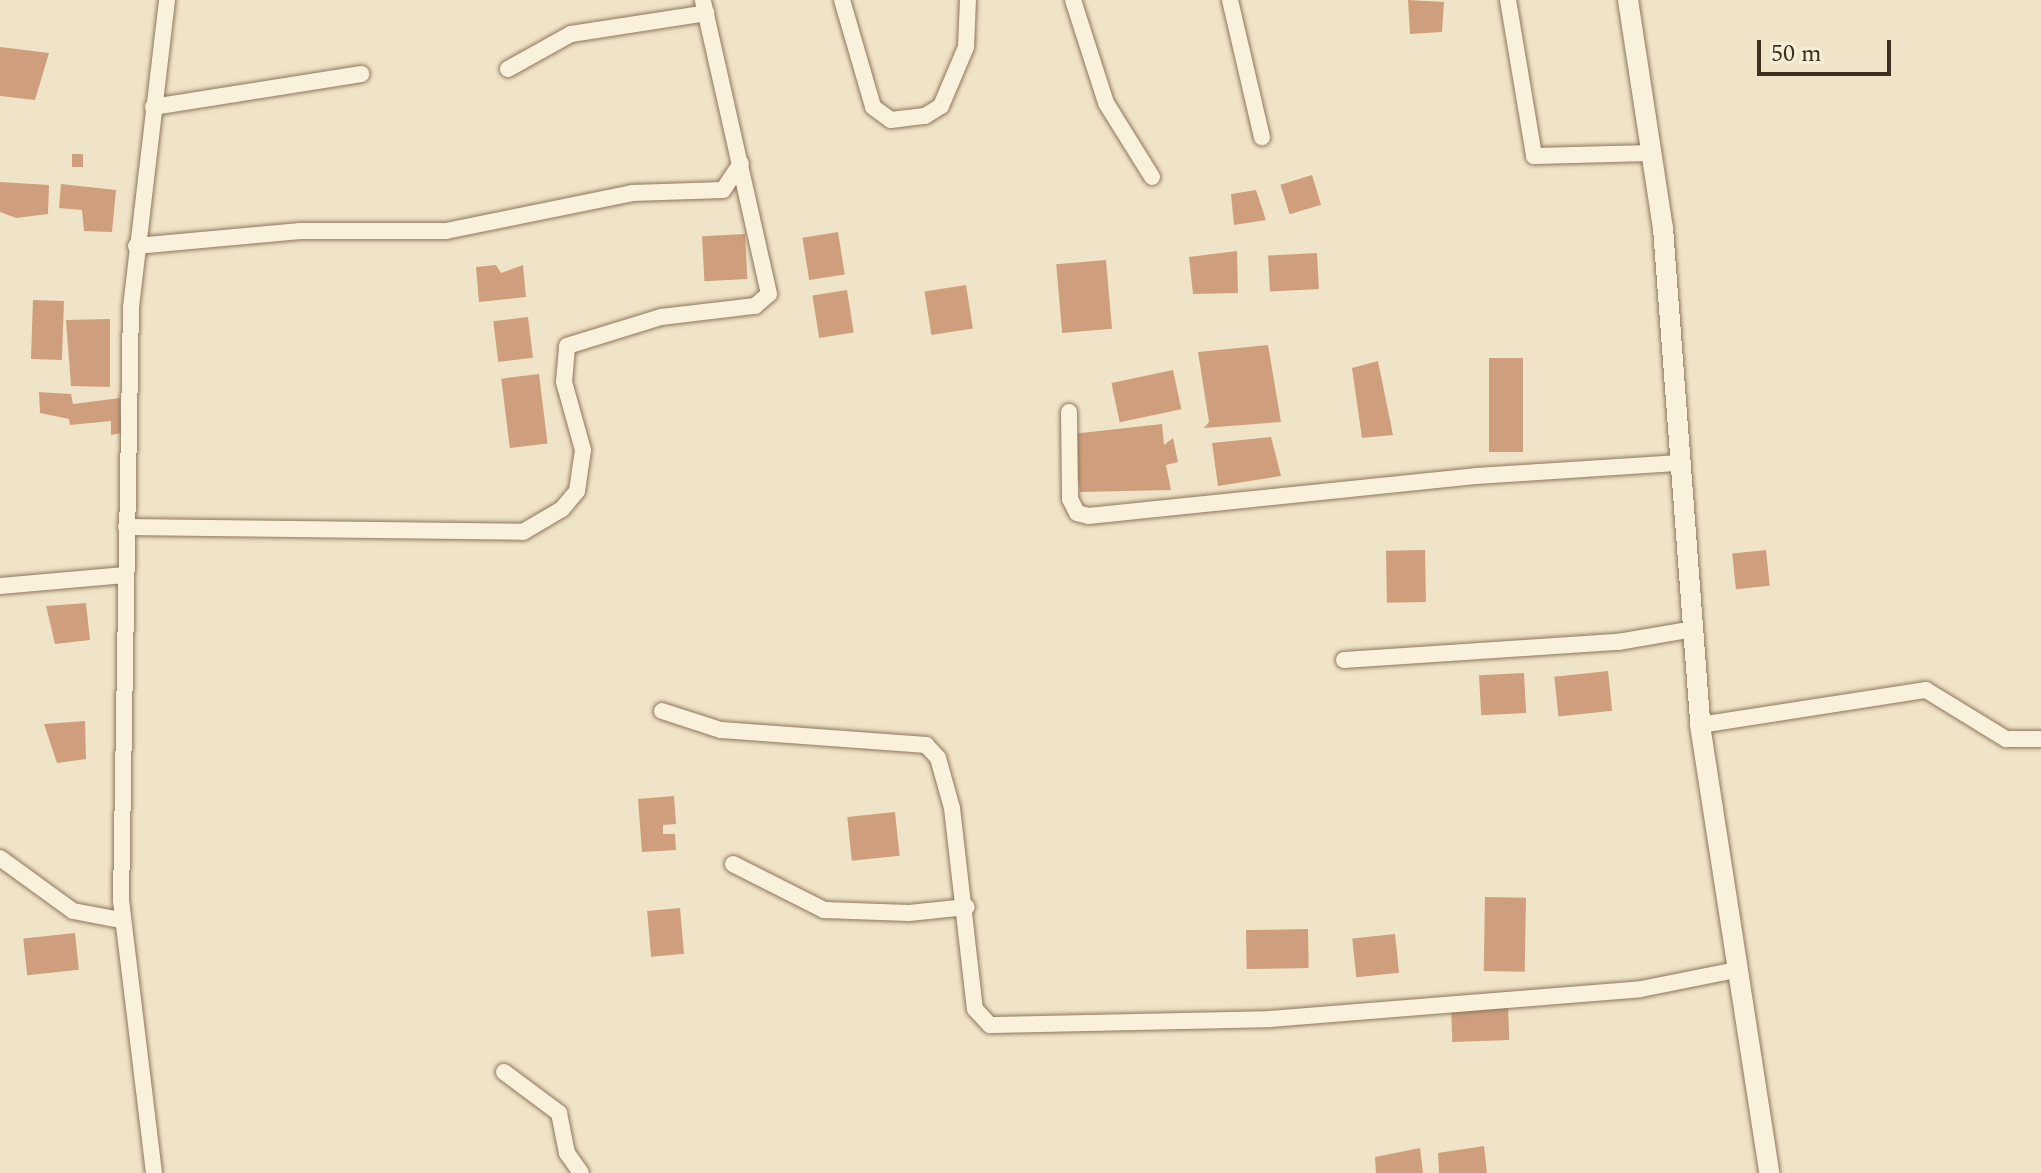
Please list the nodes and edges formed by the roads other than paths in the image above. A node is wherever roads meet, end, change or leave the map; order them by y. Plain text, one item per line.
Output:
1 (167, 0) edge
2 (842, 0) edge
3 (968, 0) edge
4 (1073, 0) edge
5 (1230, 0) edge
6 (1508, 0) edge
7 (1628, 0) edge
8 (705, 6) edge
9 (508, 69) dead end
10 (361, 74) dead end
11 (153, 107) junction
12 (1262, 137) dead end
13 (1652, 153) junction
14 (741, 163) junction
15 (1152, 177) dead end
16 (136, 246) junction
17 (1069, 412) dead end
18 (1680, 463) junction
19 (126, 527) junction
20 (126, 575) junction
21 (0, 586) edge
22 (1693, 629) junction
23 (1344, 660) dead end
24 (662, 711) dead end
25 (1700, 725) junction
26 (2041, 739) edge
27 (0, 858) edge
28 (733, 864) dead end
29 (967, 907) junction
30 (121, 920) junction
31 (1736, 970) junction
32 (504, 1072) dead end
33 (154, 1173) edge
34 (581, 1173) edge
35 (1769, 1173) edge

1 - 11 street
2 - 3 street
4 - 15 street
5 - 12 street
6 - 13 street
7 - 13 street
8 - 9 street
8 - 14 street
10 - 11 street
11 - 16 street
13 - 18 street
14 - 16 street
14 - 19 street
16 - 19 street
17 - 18 street
18 - 22 street
19 - 20 street
20 - 21 street
20 - 30 street
22 - 23 street
22 - 25 street
24 - 29 street
25 - 26 street
25 - 31 street
27 - 30 street
28 - 29 street
29 - 31 street
30 - 33 street
31 - 35 street
32 - 34 street

